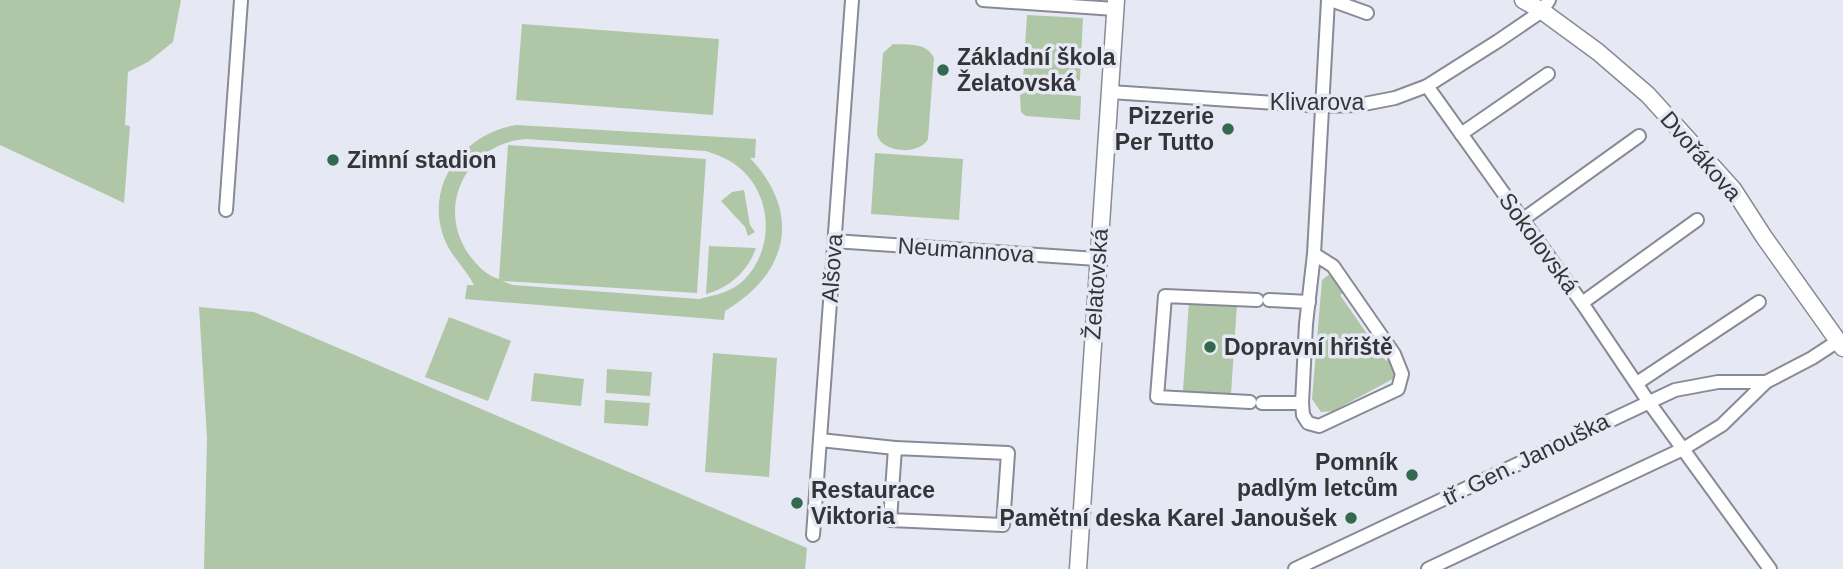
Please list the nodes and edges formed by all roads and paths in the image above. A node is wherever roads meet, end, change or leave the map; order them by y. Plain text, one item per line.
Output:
1 (241, 0) edge
2 (852, 0) edge
3 (983, 0) edge
4 (1329, 0) edge
5 (1523, 0) edge
6 (1115, 5) edge
7 (1546, 6) edge
8 (1367, 13) dead end
9 (1548, 74) dead end
10 (1427, 86) junction
11 (1110, 92) junction
12 (1323, 107) junction
13 (1461, 134) junction
14 (1639, 136) dead end
15 (226, 210) dead end
16 (1521, 220) junction
17 (1698, 220) dead end
18 (834, 241) junction
19 (1314, 254) junction
20 (1097, 259) junction
21 (1309, 302) junction
22 (1759, 302) dead end
23 (1582, 303) junction
24 (1840, 345) edge
25 (1766, 382) junction
26 (1637, 383) junction
27 (1648, 401) junction
28 (1302, 403) junction
29 (820, 440) junction
30 (895, 448) junction
31 (1683, 449) junction
32 (813, 535) dead end
33 (1445, 566) edge
34 (1078, 569) edge
35 (1295, 569) edge
36 (1428, 569) edge
37 (1770, 569) edge

1 - 15 street
2 - 18 street, Alšova
3 - 6 street
4 - 8 street
4 - 12 street
5 - 7 main road, Dvořákova
6 - 11 main road, Želatovská
7 - 10 street, Klivarova
7 - 24 main road, Dvořákova
9 - 13 street
10 - 12 street, Klivarova
10 - 13 street, Sokolovská
11 - 12 street, Klivarova
11 - 20 main road, Želatovská
12 - 19 street
13 - 16 street, Sokolovská
14 - 16 street
16 - 23 street, Sokolovská
17 - 23 street
18 - 20 street, Neumannova
18 - 29 street, Alšova
19 - 21 street
19 - 28 street
20 - 34 main road, Želatovská
21 - 28 street
21 - 28 street
22 - 26 street
23 - 26 street, Sokolovská
24 - 25 street, tř. Gen. Janouška
25 - 27 street, tř. Gen. Janouška
25 - 31 street, tř. Gen. Janouška
26 - 27 street, Sokolovská
27 - 31 street, Sokolovská
27 - 35 street, tř. Gen. Janouška
29 - 30 street
29 - 32 street, Alšova
30 - 30 street
31 - 33 street, tř. Gen. Janouška
31 - 37 street, Sokolovská
33 - 36 street, tř. Gen. Janouška

